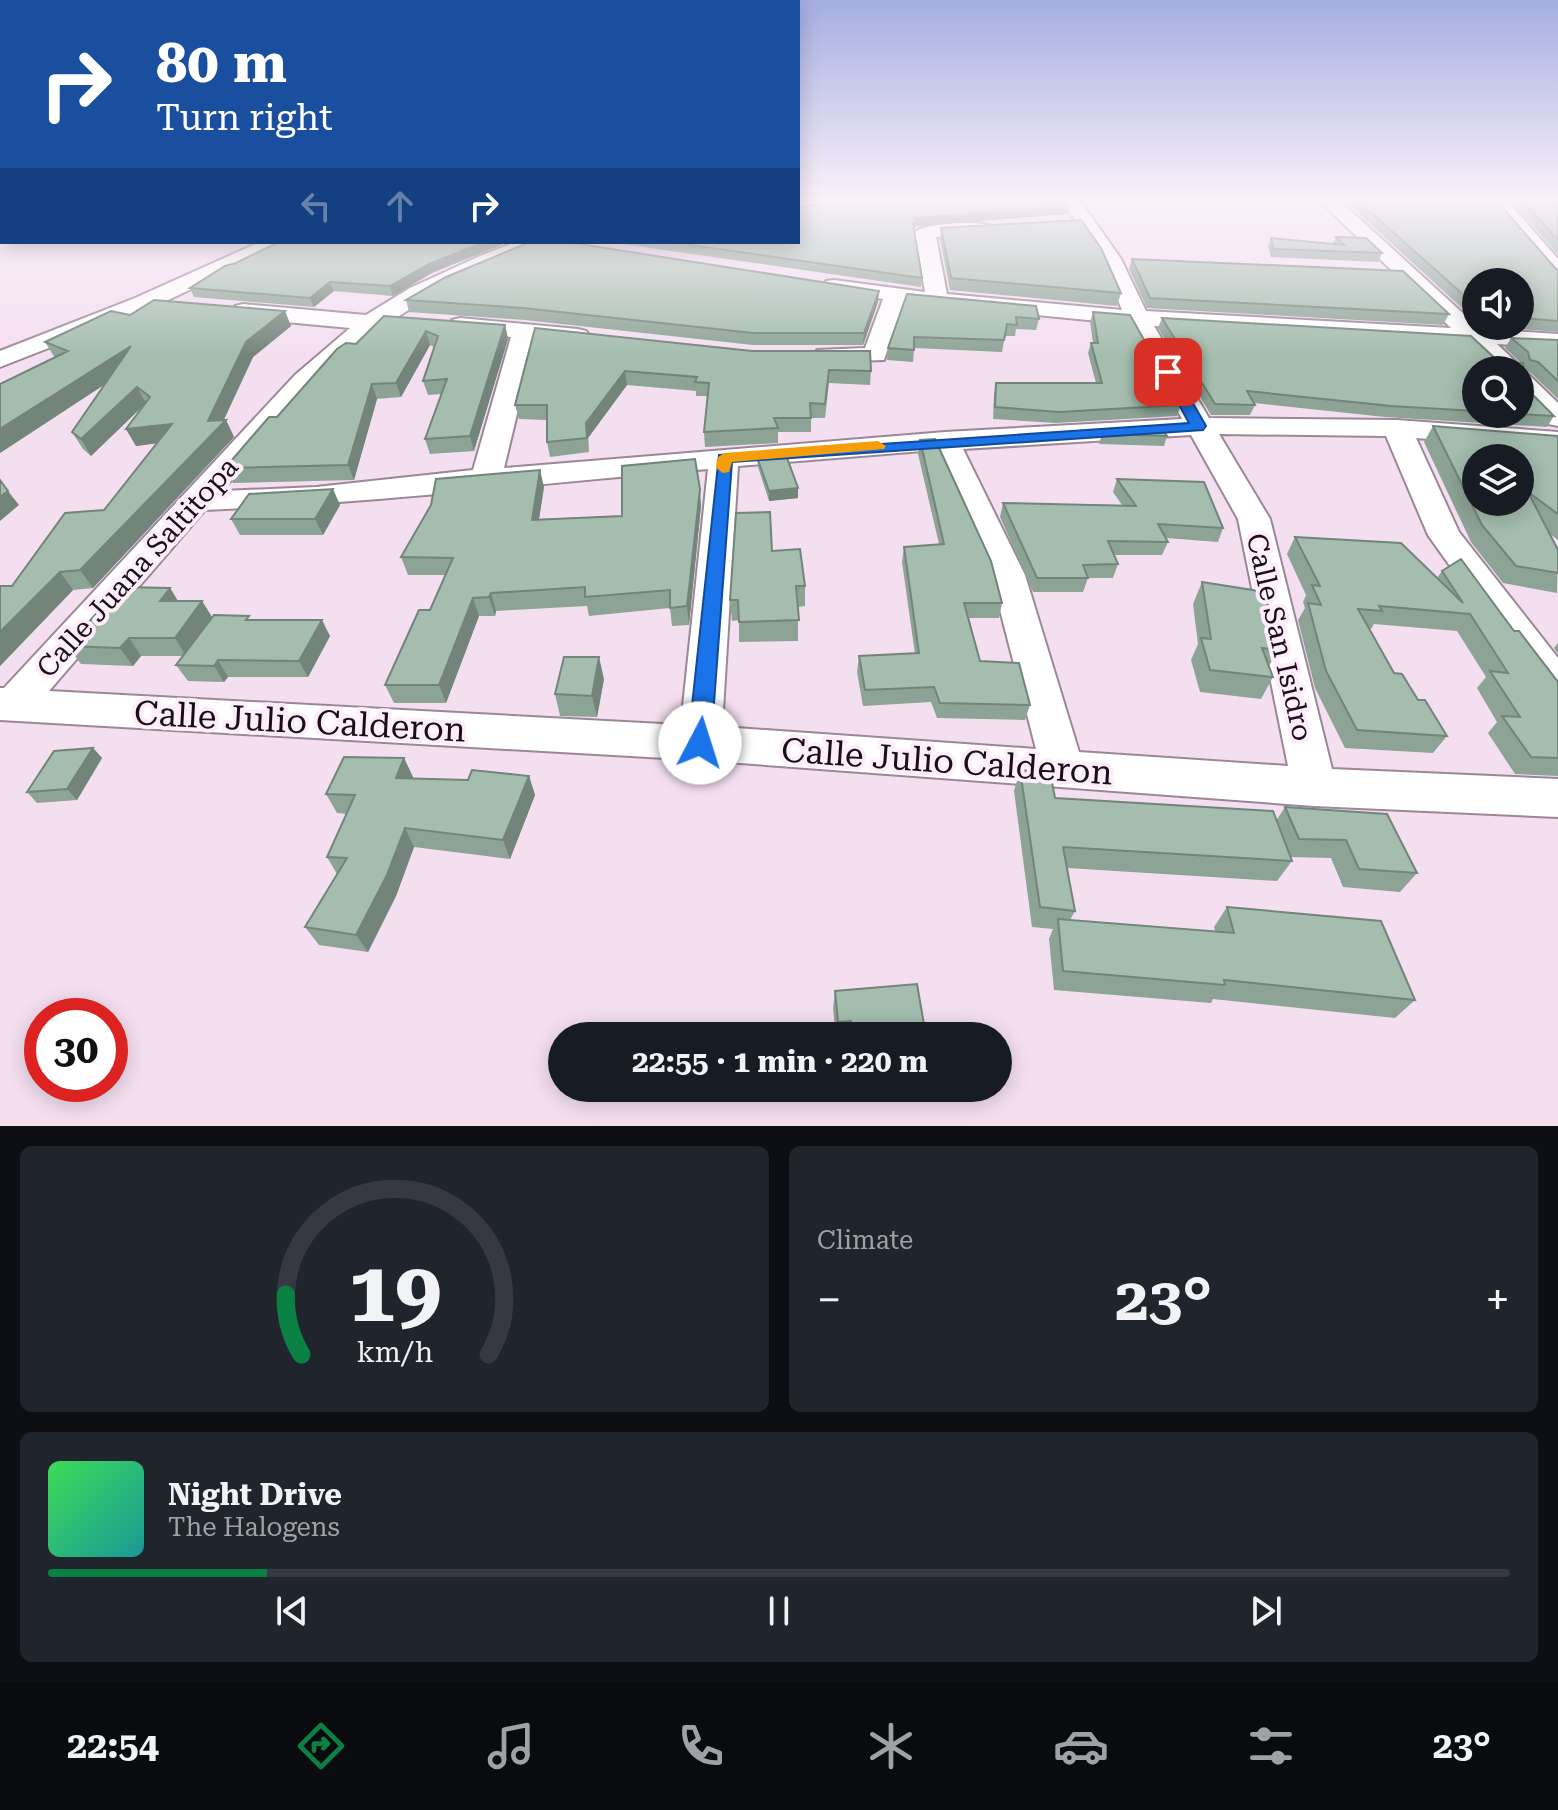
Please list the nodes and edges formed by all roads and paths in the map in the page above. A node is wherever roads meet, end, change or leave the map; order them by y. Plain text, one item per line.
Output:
1 (255, 252) edge
2 (508, 252) edge
3 (929, 252) edge
4 (1106, 252) edge
5 (1385, 252) edge
6 (1541, 252) edge
7 (1111, 259) junction
8 (1142, 261) edge
9 (1376, 271) edge
10 (1407, 272) junction
11 (1558, 272) edge
12 (816, 283) edge
13 (895, 295) junction
14 (937, 299) junction
15 (143, 303) junction
16 (189, 307) edge
17 (220, 309) edge
18 (1137, 317) junction
19 (387, 321) junction
20 (1462, 323) edge
21 (438, 324) edge
22 (525, 330) junction
23 (1462, 334) edge
24 (601, 339) edge
25 (1534, 339) edge
26 (1480, 340) edge
27 (1558, 341) edge
28 (799, 355) edge
29 (1496, 356) edge
30 (0, 360) edge
31 (1534, 394) edge
32 (1558, 418) edge
33 (1198, 426) junction
34 (1397, 428) junction
35 (945, 441) junction
36 (1558, 441) edge
37 (724, 458) junction
38 (486, 478) junction
39 (198, 501) junction
40 (1558, 687) edge
41 (7, 704) edge
42 (700, 743) junction
43 (1063, 770) junction
44 (1314, 787) junction
45 (1558, 798) edge

1 - 15 street
2 - 19 street, Calle Juana Saltitopa
3 - 14 street
4 - 7 street, Calle San Isidro
5 - 10 street
6 - 11 street
7 - 8 street
7 - 18 street, Calle San Isidro
9 - 10 street
10 - 20 street
12 - 13 street
13 - 14 street
13 - 28 street
14 - 18 street
15 - 16 street
15 - 30 street
17 - 19 street
18 - 23 street
18 - 33 street, Calle San Isidro
19 - 39 street, Calle Juana Saltitopa
21 - 22 street
22 - 24 street
22 - 38 street
25 - 27 street
26 - 29 street
31 - 32 street
33 - 34 street
33 - 35 street
33 - 44 street, Calle San Isidro
34 - 36 street
34 - 40 street
35 - 37 street
35 - 43 street
37 - 38 street
37 - 42 street
38 - 39 street
39 - 41 street, Calle Juana Saltitopa
41 - 42 street, Calle Julio Calderon
42 - 43 street, Calle Julio Calderon
43 - 44 street, Calle Julio Calderon
44 - 45 street, Calle Julio Calderon

